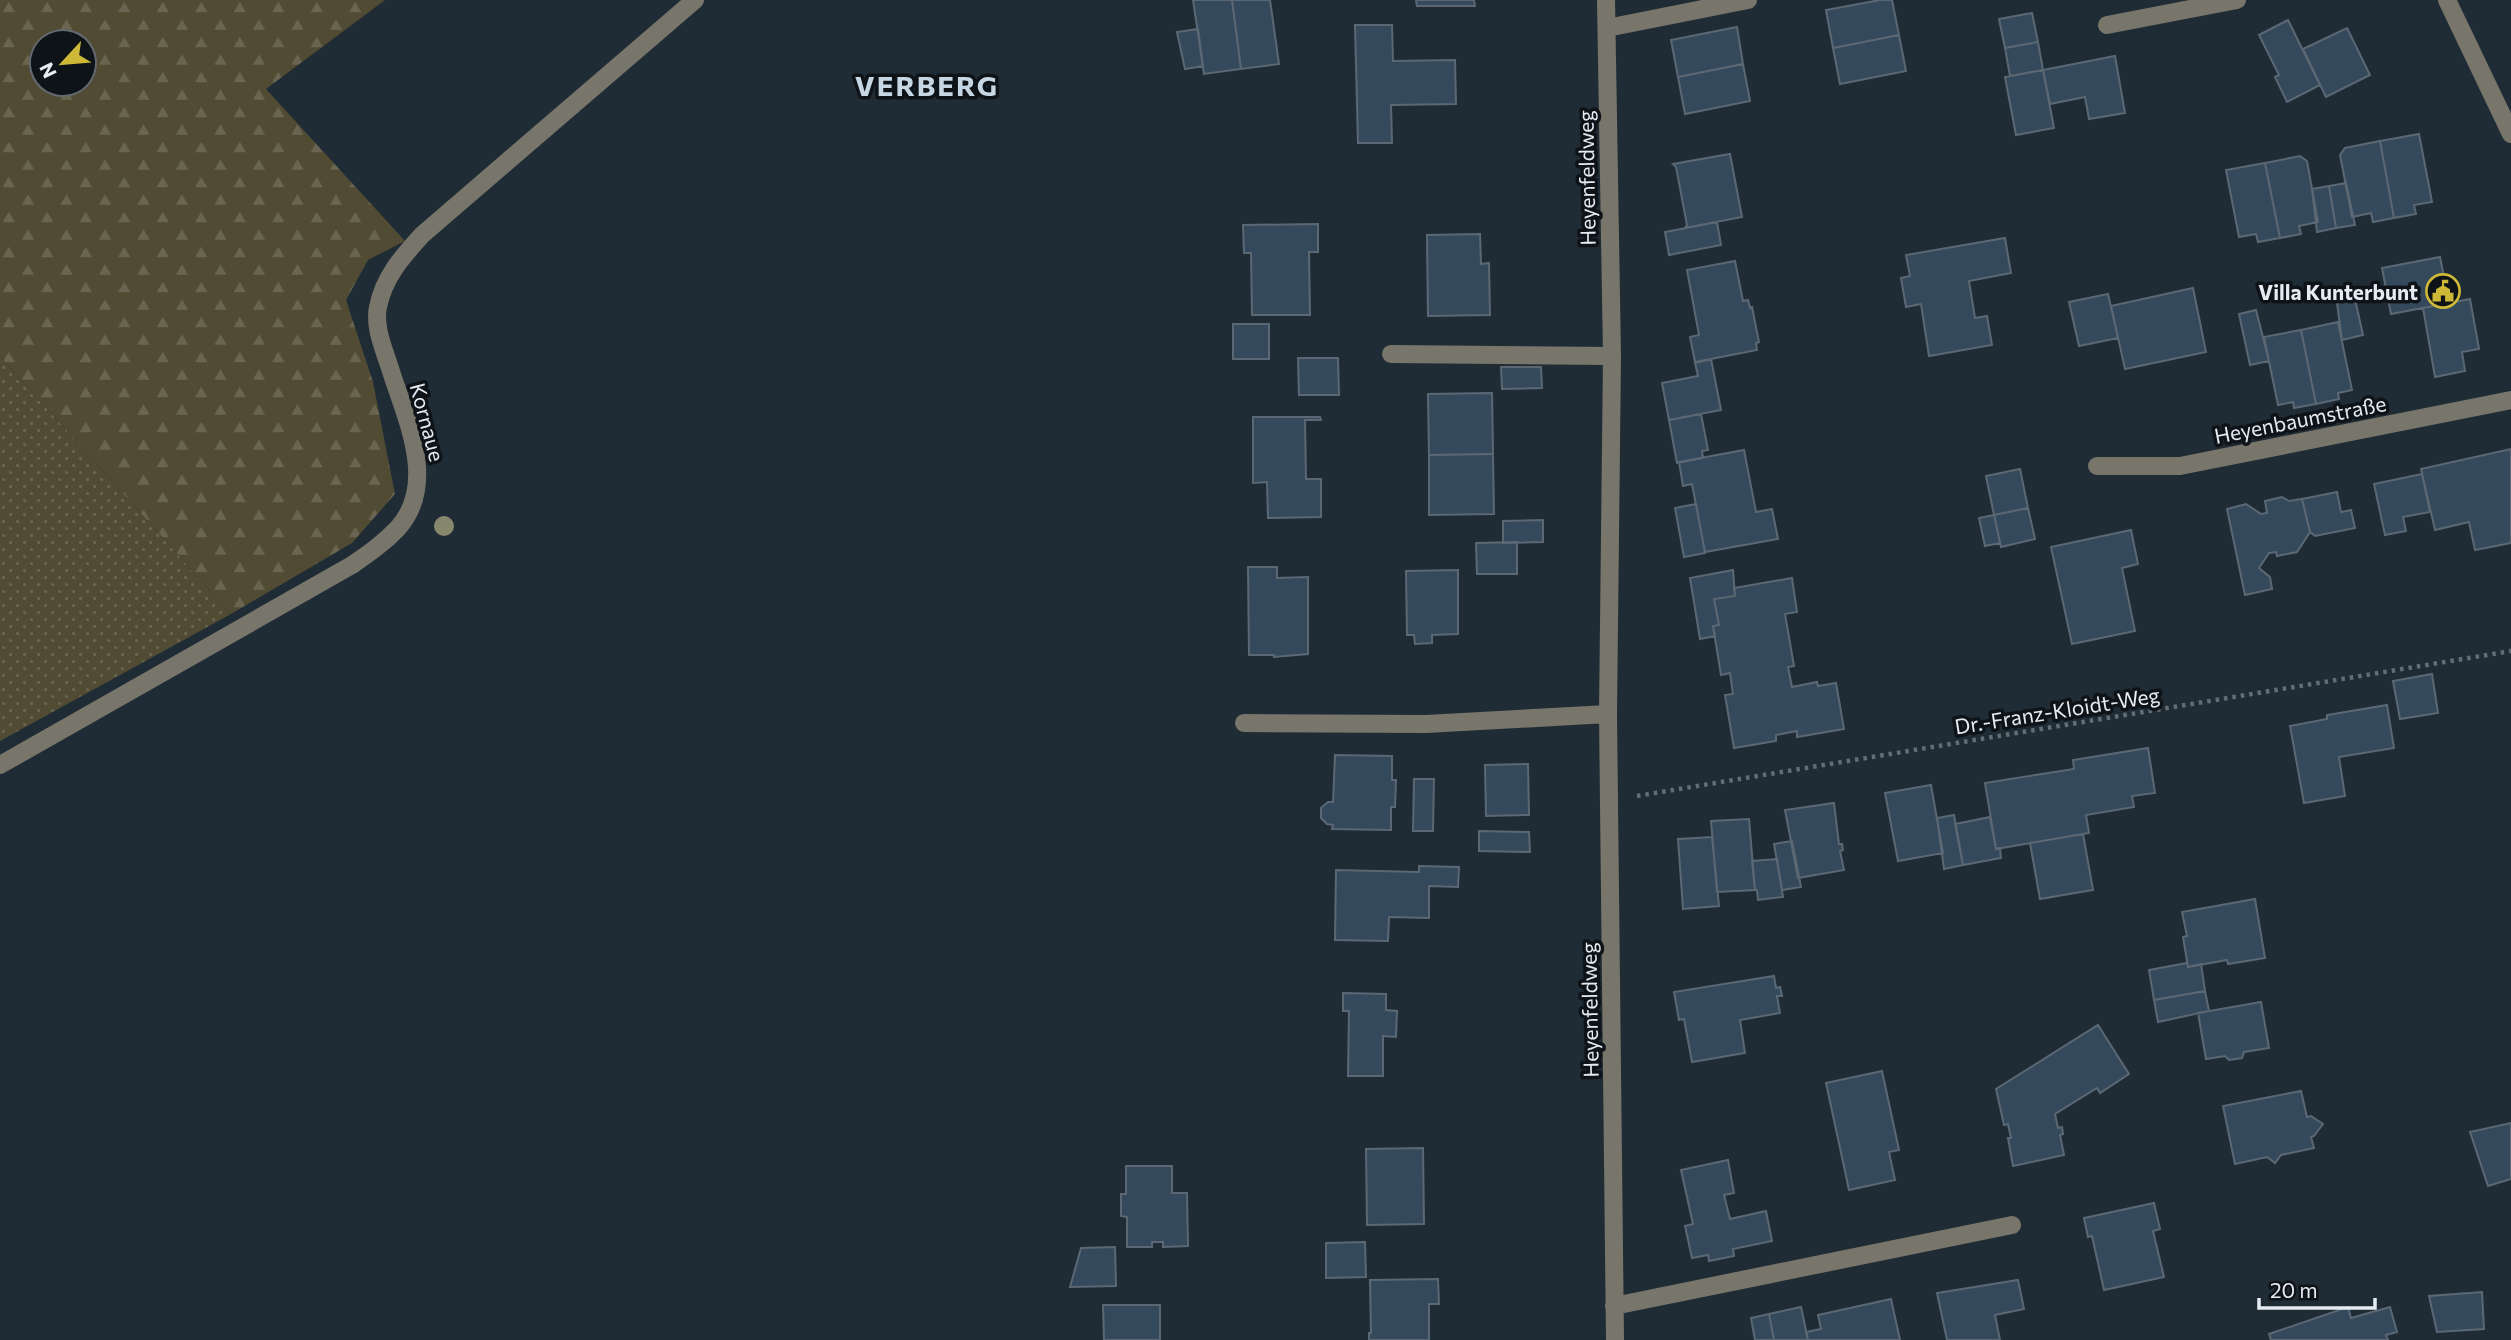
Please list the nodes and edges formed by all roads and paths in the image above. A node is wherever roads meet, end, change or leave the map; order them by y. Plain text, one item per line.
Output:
1 (695, 0) edge
2 (1606, 0) edge
3 (1748, 0) edge
4 (2237, 0) edge
5 (2447, 0) edge
6 (2107, 24) dead end
7 (1607, 28) junction
8 (2511, 134) edge
9 (1391, 354) dead end
10 (1612, 356) junction
11 (2511, 400) edge
12 (2096, 466) dead end
13 (2511, 651) edge
14 (1608, 714) junction
15 (1244, 723) dead end
16 (0, 765) edge
17 (1609, 800) junction
18 (2012, 1225) dead end
19 (1614, 1306) junction
20 (1615, 1340) edge

1 - 16 street, Kornaue
2 - 7 street, Heyenfeldweg
3 - 7 street
4 - 6 street
5 - 8 street
7 - 10 street, Heyenfeldweg
9 - 10 street
10 - 14 street, Heyenfeldweg
11 - 12 street, Heyenbaumstraße
13 - 17 path, Dr.-Franz-Kloidt-Weg
14 - 15 street
14 - 17 street, Heyenfeldweg
17 - 19 street, Heyenfeldweg
18 - 19 street
19 - 20 street, Heyenfeldweg

